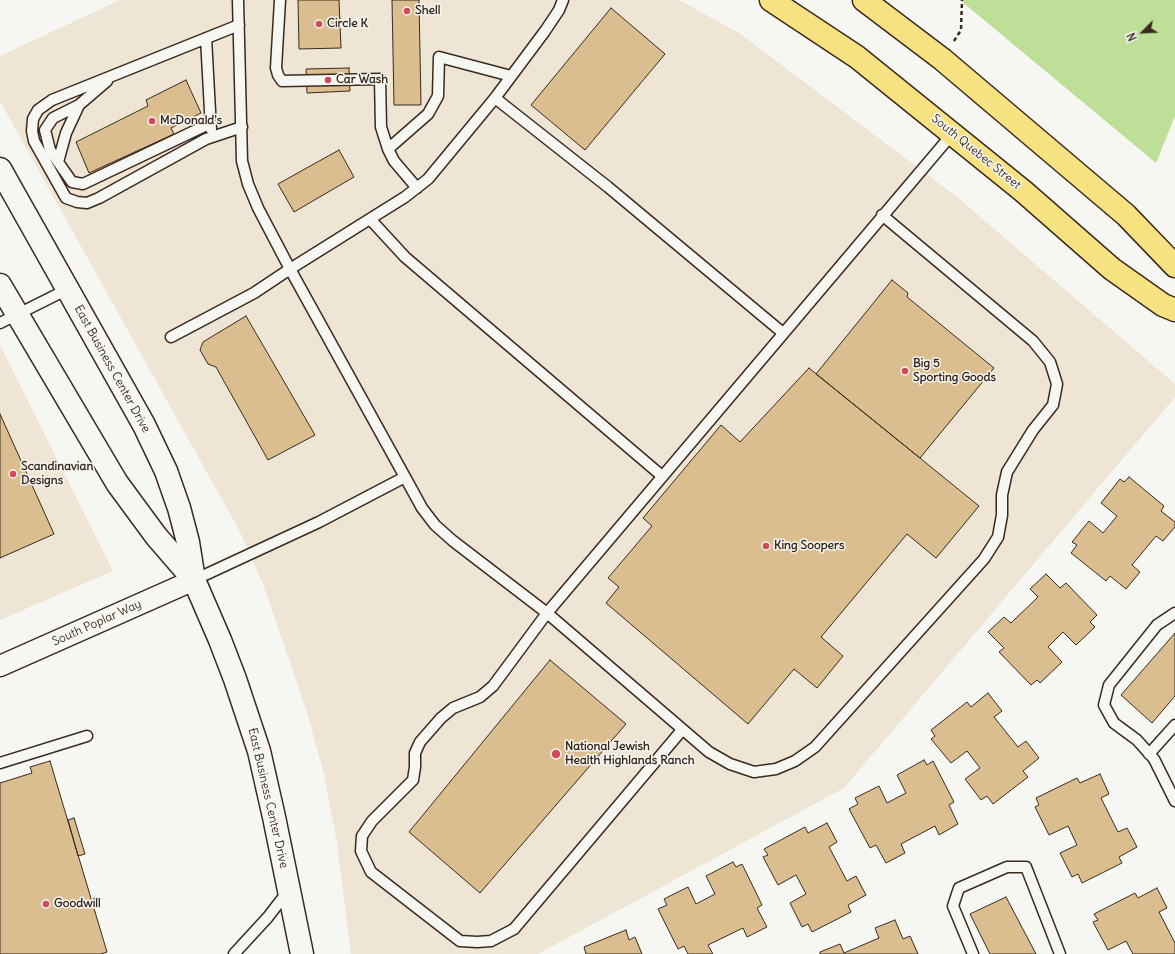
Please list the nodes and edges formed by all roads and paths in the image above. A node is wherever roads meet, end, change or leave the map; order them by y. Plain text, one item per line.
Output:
1 (238, 0) edge
2 (280, 0) edge
3 (563, 0) edge
4 (771, 0) edge
5 (864, 0) edge
6 (962, 0) edge
7 (239, 25) junction
8 (206, 38) junction
9 (942, 59) junction
10 (115, 74) junction
11 (511, 76) junction
12 (495, 98) junction
13 (79, 105) junction
14 (211, 123) junction
15 (242, 127) junction
16 (953, 133) junction
17 (212, 137) junction
18 (388, 148) junction
19 (58, 162) junction
20 (0, 169) edge
21 (417, 188) junction
22 (882, 215) junction
23 (370, 219) junction
24 (1175, 266) edge
25 (290, 269) junction
26 (0, 285) edge
27 (68, 289) junction
28 (1175, 310) edge
29 (8, 319) edge
30 (783, 333) junction
31 (170, 337) dead end
32 (662, 476) junction
33 (405, 477) junction
34 (194, 580) junction
35 (547, 613) junction
36 (1175, 613) edge
37 (0, 666) edge
38 (1175, 724) edge
39 (682, 730) junction
40 (87, 736) dead end
41 (1150, 754) junction
42 (0, 763) edge
43 (1175, 801) edge
44 (289, 889) junction
45 (234, 954) edge
46 (302, 954) edge
47 (973, 954) edge
48 (1060, 954) edge

1 - 7 lane
2 - 18 lane
3 - 11 lane
4 - 16 main road, South Quebec Street
5 - 9 main road
6 - 9 path
7 - 8 lane
7 - 15 lane
8 - 10 lane
8 - 14 lane
9 - 24 main road
10 - 13 lane
10 - 17 lane
11 - 12 lane
11 - 18 lane
12 - 21 lane
12 - 30 lane
13 - 19 lane
13 - 19 lane
14 - 17 lane
14 - 19 lane
15 - 17 lane
15 - 25 lane
16 - 22 lane
16 - 28 main road, South Quebec Street
18 - 21 lane
20 - 27 street, East Business Center Drive
21 - 23 lane
22 - 30 lane
22 - 39 lane
23 - 25 lane
23 - 32 lane
25 - 31 lane
25 - 33 lane
26 - 29 street, East Business Center Drive
27 - 29 lane
27 - 34 street, East Business Center Drive
29 - 34 street, East Business Center Drive
30 - 32 lane
32 - 35 lane
33 - 34 lane
33 - 35 lane
34 - 37 street, South Poplar Way
34 - 44 street, East Business Center Drive
35 - 39 lane
35 - 39 lane
36 - 41 lane
38 - 41 lane
40 - 42 lane
41 - 43 lane
44 - 45 lane
44 - 46 street, East Business Center Drive
47 - 48 lane

